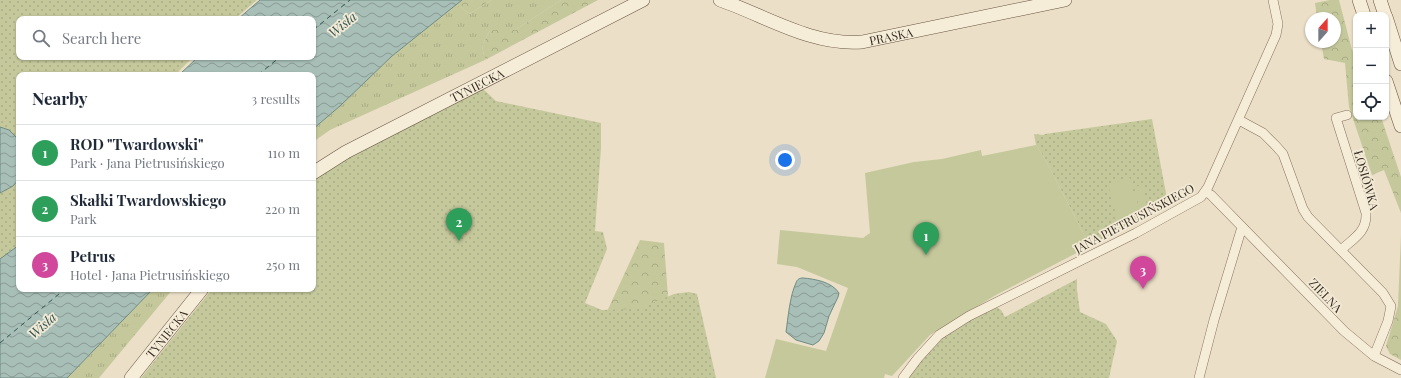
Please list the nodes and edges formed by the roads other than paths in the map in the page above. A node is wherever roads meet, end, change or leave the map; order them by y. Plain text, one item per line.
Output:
1 (642, 0) edge
2 (721, 0) edge
3 (1065, 0) edge
4 (1273, 0) edge
5 (1359, 0) edge
6 (1380, 0) edge
7 (1363, 12) edge
8 (1384, 12) edge
9 (1389, 26) edge
10 (1401, 64) edge
11 (1387, 84) edge
12 (1347, 115) dead end
13 (1239, 120) junction
14 (1401, 126) edge
15 (316, 171) edge
16 (1206, 192) junction
17 (1242, 227) junction
18 (1341, 250) junction
19 (200, 292) edge
20 (1374, 356) junction
21 (1401, 370) edge
22 (131, 378) edge
23 (903, 378) edge
24 (1199, 378) edge

1 - 15 street, TYNIECKA
2 - 3 street, PRASKA
4 - 13 street, JANA PIETRUSIŃSKIEGO
5 - 7 street
6 - 8 street
9 - 10 street
11 - 14 street
12 - 18 street, ŁOSIÓWKA
13 - 16 street, JANA PIETRUSIŃSKIEGO
13 - 18 street
16 - 17 street, ZIELNA
16 - 23 street, JANA PIETRUSIŃSKIEGO
17 - 20 street, ZIELNA
17 - 24 street
18 - 20 street
19 - 22 street, TYNIECKA
20 - 21 street, ZIELNA

